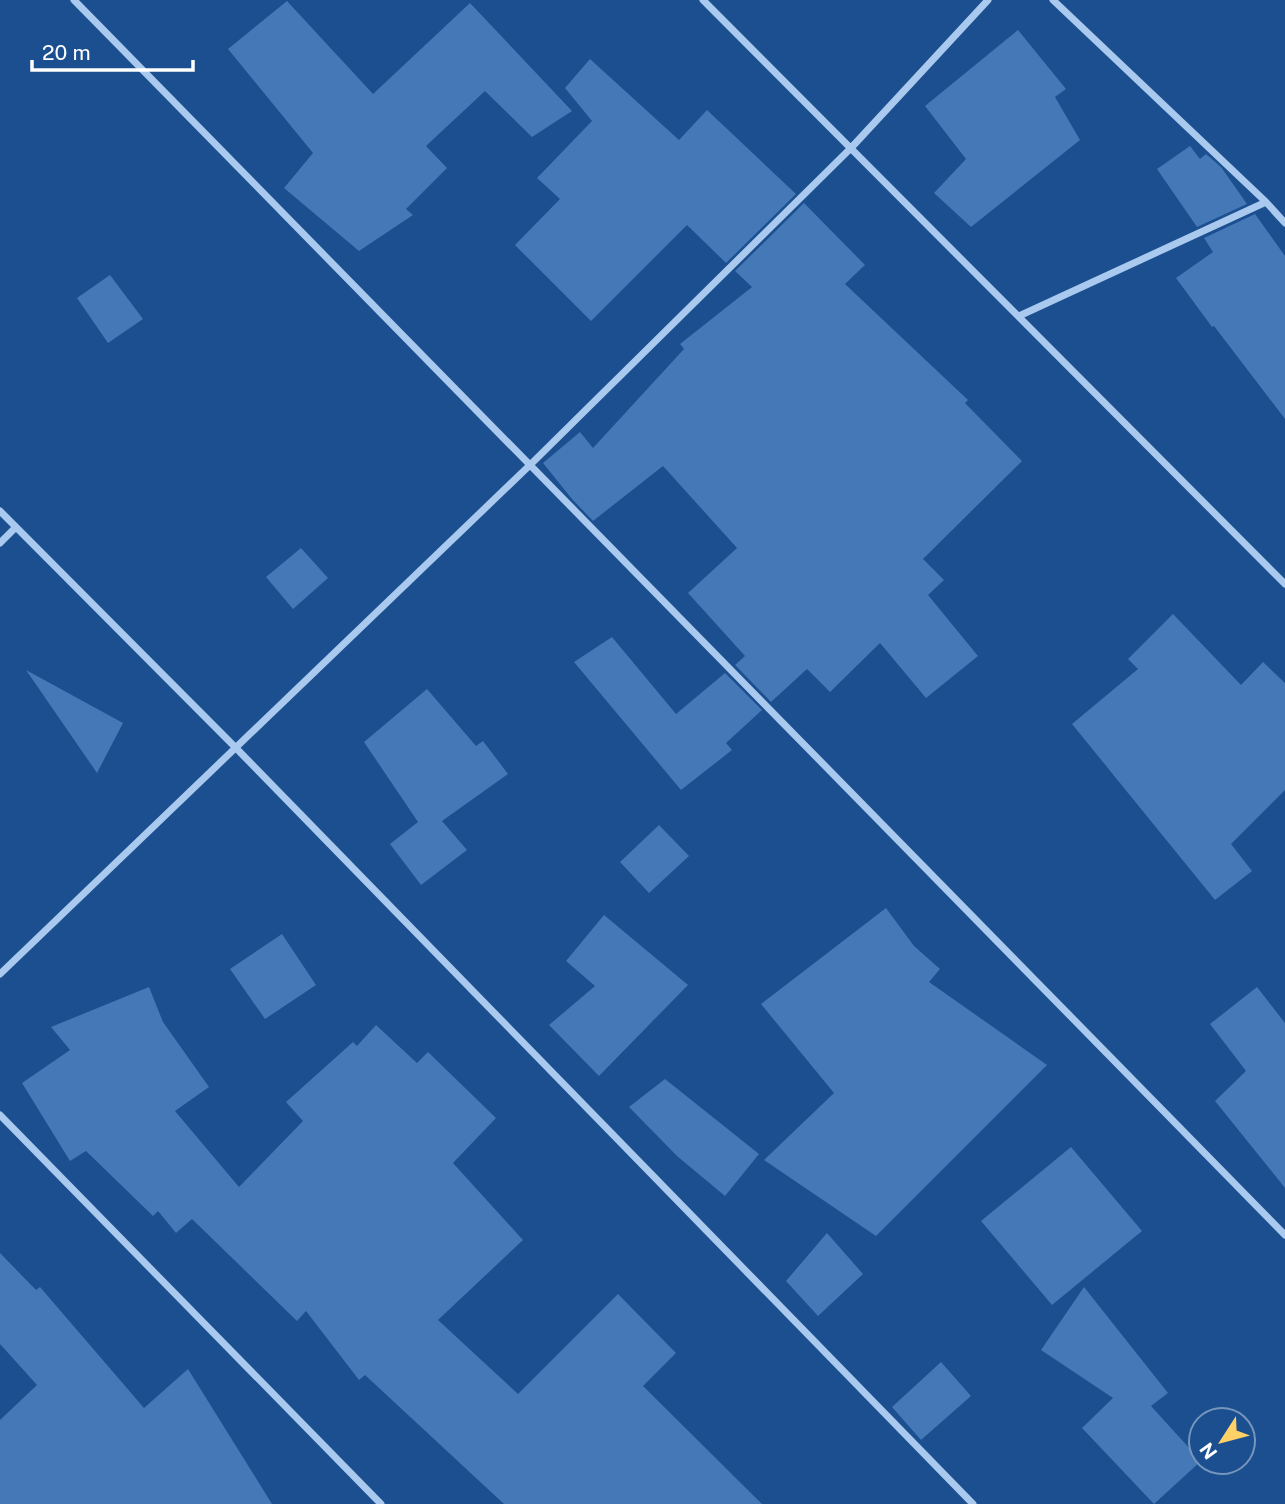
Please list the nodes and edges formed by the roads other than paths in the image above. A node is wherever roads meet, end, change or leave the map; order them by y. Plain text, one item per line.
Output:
1 (74, 0) edge
2 (703, 0) edge
3 (988, 0) edge
4 (1052, 0) edge
5 (851, 148) junction
6 (1266, 202) junction
7 (1285, 223) edge
8 (1019, 316) junction
9 (530, 465) junction
10 (0, 511) edge
11 (16, 527) junction
12 (0, 543) edge
13 (1285, 584) edge
14 (235, 747) junction
15 (0, 974) edge
16 (0, 1115) edge
17 (1285, 1235) edge
18 (381, 1504) edge
19 (973, 1504) edge

1 - 9 street
2 - 5 street
3 - 5 street
4 - 6 street
5 - 8 street
5 - 9 street
6 - 7 street
6 - 8 street
8 - 13 street
9 - 14 street
9 - 17 street
10 - 11 street
11 - 12 street
11 - 14 street
14 - 15 street
14 - 19 street
16 - 18 street

